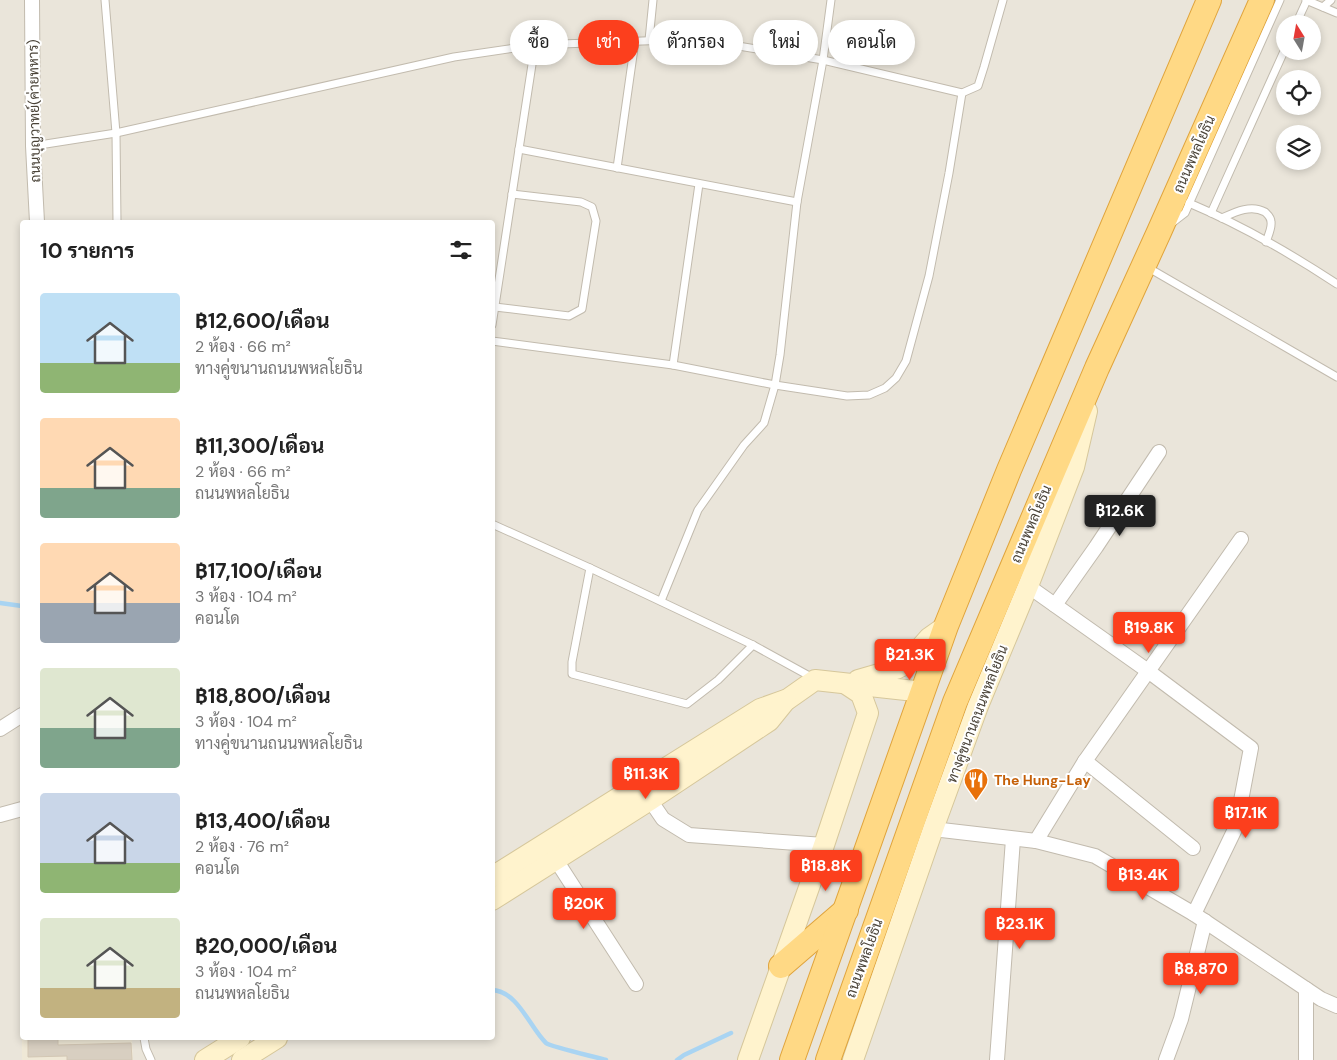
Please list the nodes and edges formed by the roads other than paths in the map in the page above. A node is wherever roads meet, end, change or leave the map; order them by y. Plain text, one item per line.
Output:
1 (32, 0) edge
2 (105, 0) edge
3 (653, 0) edge
4 (831, 0) edge
5 (1003, 0) edge
6 (1209, 0) edge
7 (1262, 0) edge
8 (1280, 0) edge
9 (1306, 0) edge
10 (1331, 0) edge
11 (1323, 7) junction
12 (1337, 13) edge
13 (1300, 15) edge
14 (651, 20) edge
15 (649, 40) edge
16 (639, 41) edge
17 (743, 47) edge
18 (510, 49) edge
19 (822, 60) junction
20 (1280, 60) edge
21 (532, 65) edge
22 (632, 65) edge
23 (962, 93) junction
24 (116, 133) junction
25 (33, 146) junction
26 (519, 149) junction
27 (617, 168) junction
28 (699, 184) junction
29 (512, 194) junction
30 (797, 202) junction
31 (1189, 203) junction
32 (1211, 213) junction
33 (1222, 218) junction
34 (37, 220) edge
35 (117, 220) edge
36 (1159, 232) junction
37 (1266, 242) junction
38 (1143, 264) junction
39 (1337, 284) edge
40 (495, 307) joint
41 (495, 341) edge
42 (673, 365) junction
43 (1097, 368) junction
44 (1337, 377) edge
45 (775, 385) junction
46 (1159, 452) dead end
47 (495, 525) edge
48 (1241, 538) dead end
49 (590, 568) junction
50 (1028, 586) junction
51 (661, 601) junction
52 (1055, 605) junction
53 (946, 626) junction
54 (753, 645) junction
55 (1148, 671) junction
56 (815, 680) junction
57 (846, 684) junction
58 (924, 692) junction
59 (788, 699) junction
60 (955, 702) junction
61 (20, 716) edge
62 (0, 729) edge
63 (1086, 761) junction
64 (650, 800) junction
65 (20, 810) edge
66 (0, 815) edge
67 (933, 829) junction
68 (1013, 838) junction
69 (1036, 841) junction
70 (824, 845) junction
71 (1193, 848) dead end
72 (556, 860) junction
73 (495, 875) edge
74 (495, 898) edge
75 (846, 910) junction
76 (1199, 918) junction
77 (781, 966) junction
78 (636, 984) dead end
79 (1306, 989) junction
80 (1337, 1006) edge
81 (144, 1040) edge
82 (237, 1040) edge
83 (274, 1040) edge
84 (151, 1060) edge
85 (205, 1060) edge
86 (242, 1060) edge
87 (748, 1060) edge
88 (792, 1060) edge
89 (828, 1060) edge
90 (853, 1060) edge
91 (997, 1060) edge
92 (1166, 1060) edge
93 (1306, 1060) edge

1 - 25 street, ถนนบุญวาทย์(ค่ายทหาร)
2 - 24 lane
3 - 14 lane
4 - 19 lane
5 - 23 lane
6 - 53 highway
7 - 36 highway, ถนนพหลโยธิน
8 - 31 lane
9 - 11 lane
9 - 13 lane
10 - 11 lane
11 - 12 lane
15 - 16 lane
17 - 19 lane
18 - 24 lane
19 - 23 lane
19 - 30 lane
20 - 32 lane
21 - 26 lane
22 - 27 lane
23 - 45 lane
24 - 25 lane
24 - 35 lane
25 - 34 street, ถนนบุญวาทย์(ค่ายทหาร)
26 - 27 lane
26 - 29 lane
27 - 28 lane
28 - 30 lane
28 - 42 lane
29 - 40 lane
29 - 40 lane
30 - 45 lane
31 - 32 lane
31 - 36 lane
32 - 33 lane
33 - 37 lane
33 - 37 lane
36 - 38 highway, ถนนพหลโยธิน
37 - 39 lane
38 - 43 highway, ถนนพหลโยธิน
38 - 44 lane
41 - 42 lane
42 - 45 lane
43 - 50 main road, ทางคู่ขนานถนนพหลโยธิน
43 - 60 highway, ถนนพหลโยธิน
45 - 51 lane
46 - 52 street
47 - 49 lane
48 - 55 street
49 - 51 lane
49 - 54 lane
50 - 52 street
50 - 67 main road, ทางคู่ขนานถนนพหลโยธิน
51 - 54 lane
52 - 55 street
53 - 57 main road
53 - 58 highway
54 - 56 lane
55 - 63 street
55 - 76 street
56 - 57 main road
56 - 59 main road
57 - 58 main road
57 - 70 main road
58 - 60 highway
58 - 75 highway
59 - 64 main road
59 - 73 main road
60 - 89 highway, ถนนพหลโยธิน
61 - 62 street
63 - 69 street
63 - 71 street
64 - 70 street
64 - 72 main road
65 - 66 street
67 - 68 street
67 - 90 main road, ทางคู่ขนานถนนพหลโยธิน
68 - 69 street
68 - 91 street
69 - 76 street
70 - 77 main road
72 - 74 main road
72 - 78 street
75 - 77 highway
75 - 88 highway
76 - 79 street
76 - 92 street
77 - 87 main road
79 - 80 street
79 - 93 street
81 - 84 lane
82 - 85 main road
83 - 86 main road

